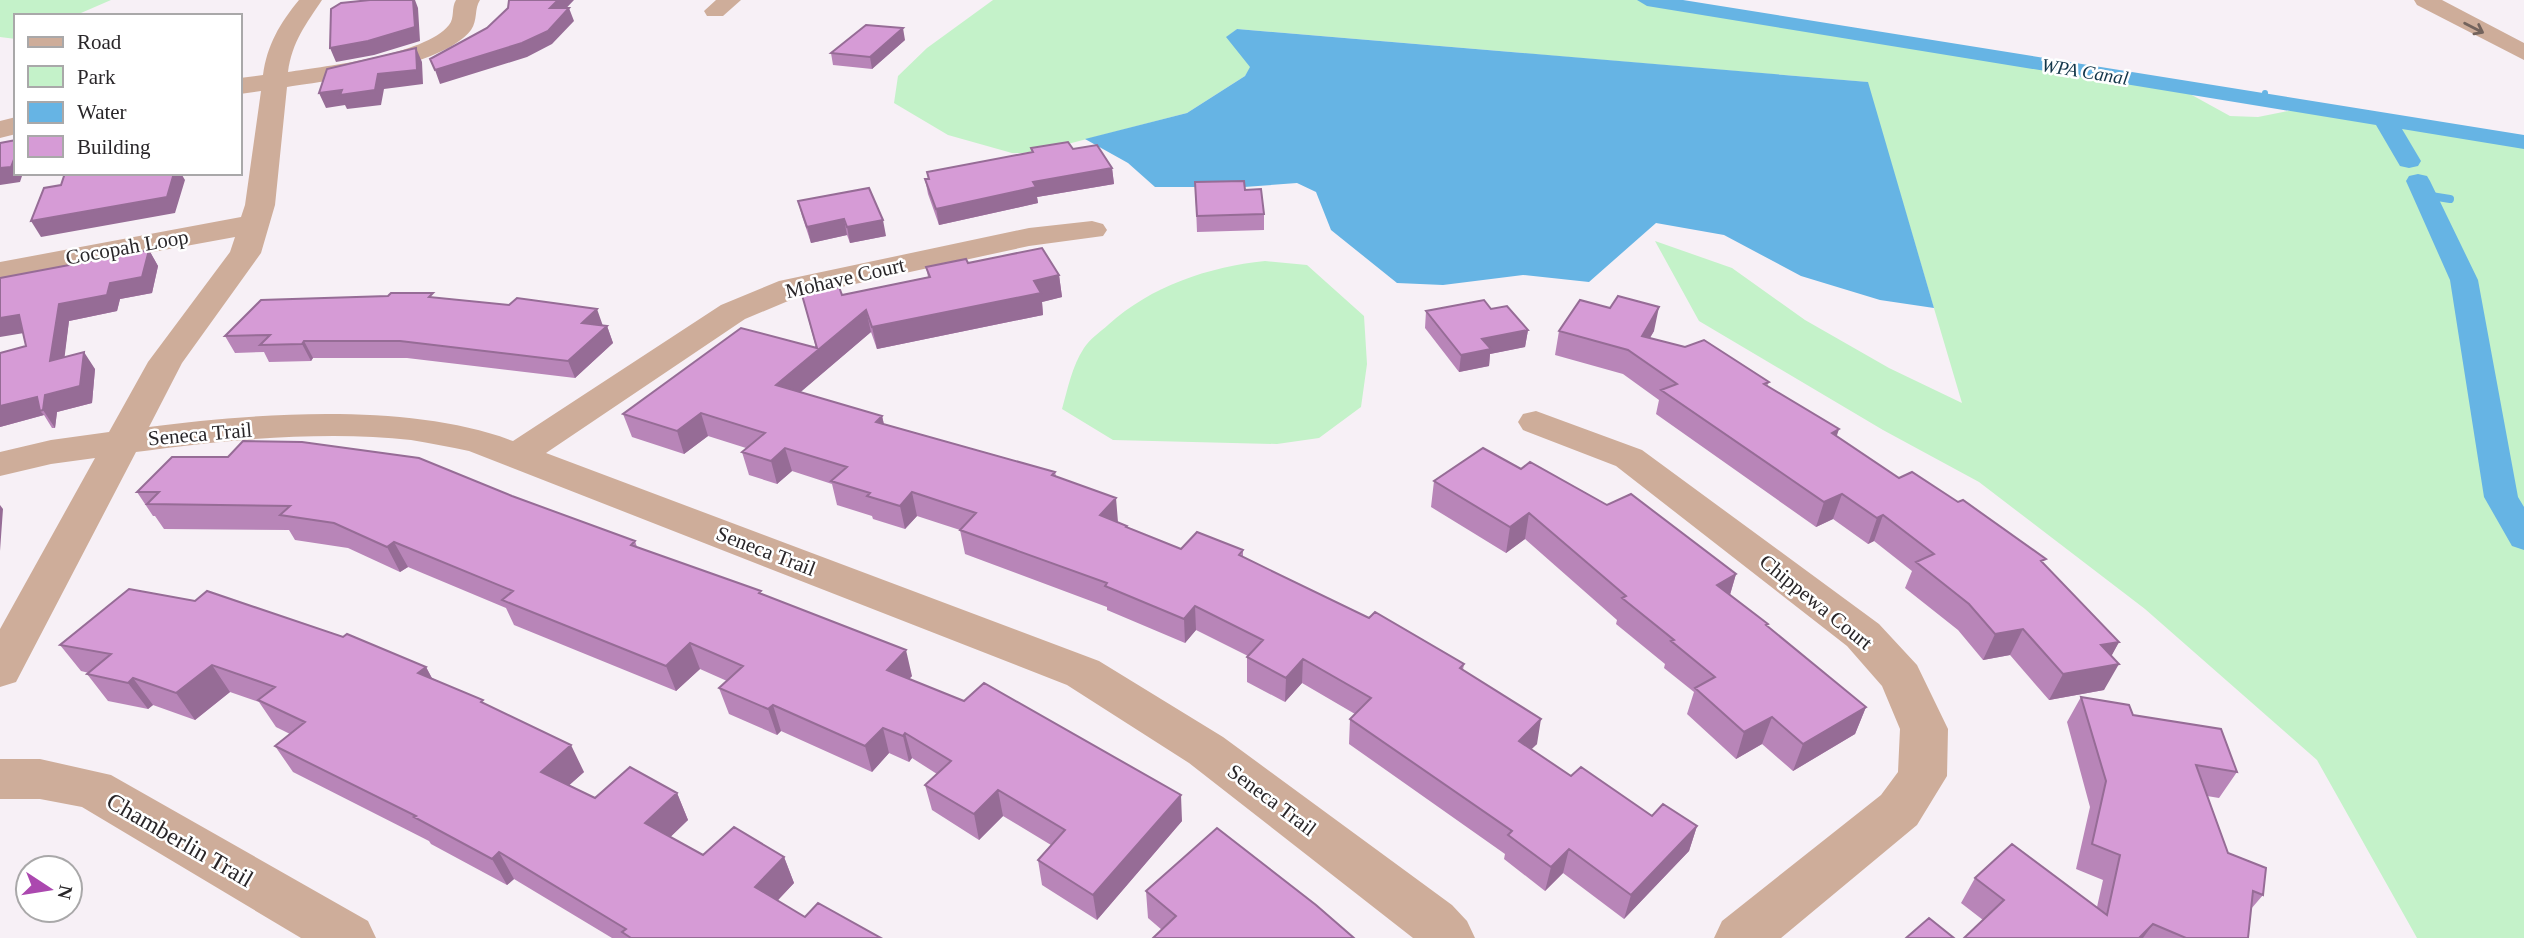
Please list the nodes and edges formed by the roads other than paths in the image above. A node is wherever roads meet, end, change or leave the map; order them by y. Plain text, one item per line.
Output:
1 (311, 0) edge
2 (469, 0) edge
3 (2425, 0) edge
4 (2464, 0) edge
5 (2524, 32) edge
6 (2524, 53) edge
7 (276, 81) junction
8 (242, 86) edge
9 (254, 224) junction
10 (1092, 230) dead end
11 (0, 271) edge
12 (1536, 422) dead end
13 (120, 442) junction
14 (516, 456) junction
15 (0, 464) edge
16 (0, 670) edge
17 (0, 779) edge
18 (349, 938) edge
19 (1448, 938) edge
20 (1741, 938) edge

1 - 7 street
2 - 7 street
3 -> 6 street
4 - 5 street
7 - 8 street
7 - 9 street
9 - 11 street, Cocopah Loop
9 - 13 street
10 - 14 street, Mohave Court
12 - 20 street, Chippewa Court
13 - 14 street, Seneca Trail
13 - 15 street, Seneca Trail
13 - 16 street
14 - 19 street, Seneca Trail
17 - 18 street, Chamberlin Trail

